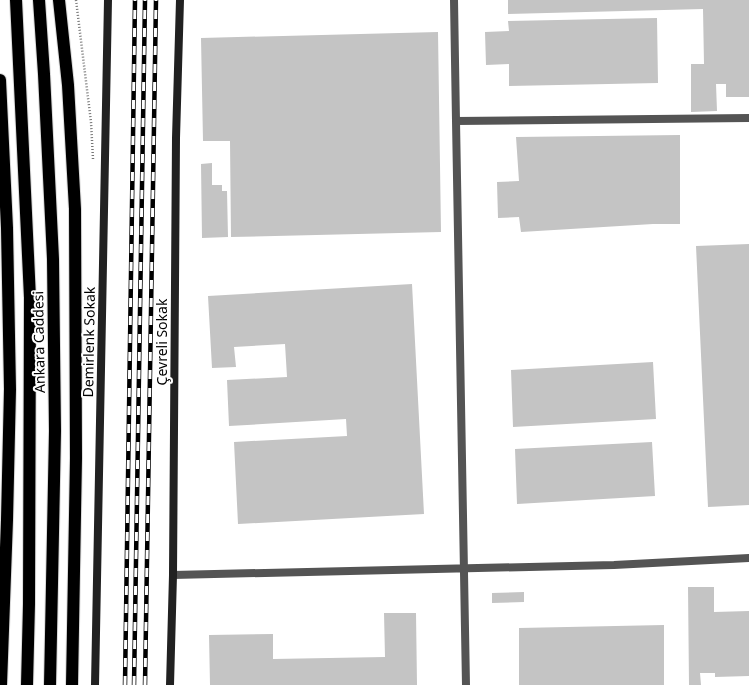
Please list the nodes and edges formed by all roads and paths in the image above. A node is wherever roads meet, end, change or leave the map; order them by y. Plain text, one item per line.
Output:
1 (16, 0) edge
2 (39, 0) edge
3 (59, 0) edge
4 (108, 0) edge
5 (180, 0) edge
6 (454, 0) edge
7 (0, 80) edge
8 (749, 118) edge
9 (456, 121) junction
10 (749, 558) edge
11 (464, 568) junction
12 (173, 575) junction
13 (1, 685) edge
14 (27, 685) edge
15 (50, 685) edge
16 (72, 685) edge
17 (95, 685) edge
18 (170, 685) edge
19 (466, 685) edge

1 - 14 highway, Ankara Caddesi
2 - 15 highway, Ankara Caddesi
3 - 16 highway
4 - 17 street, Demirlenk Sokak
5 - 12 street, Çevreli Sokak
6 - 9 street
7 - 13 highway
8 - 9 street
9 - 11 street
10 - 11 street
11 - 12 street
11 - 19 street
12 - 18 street, Çevreli Sokak

